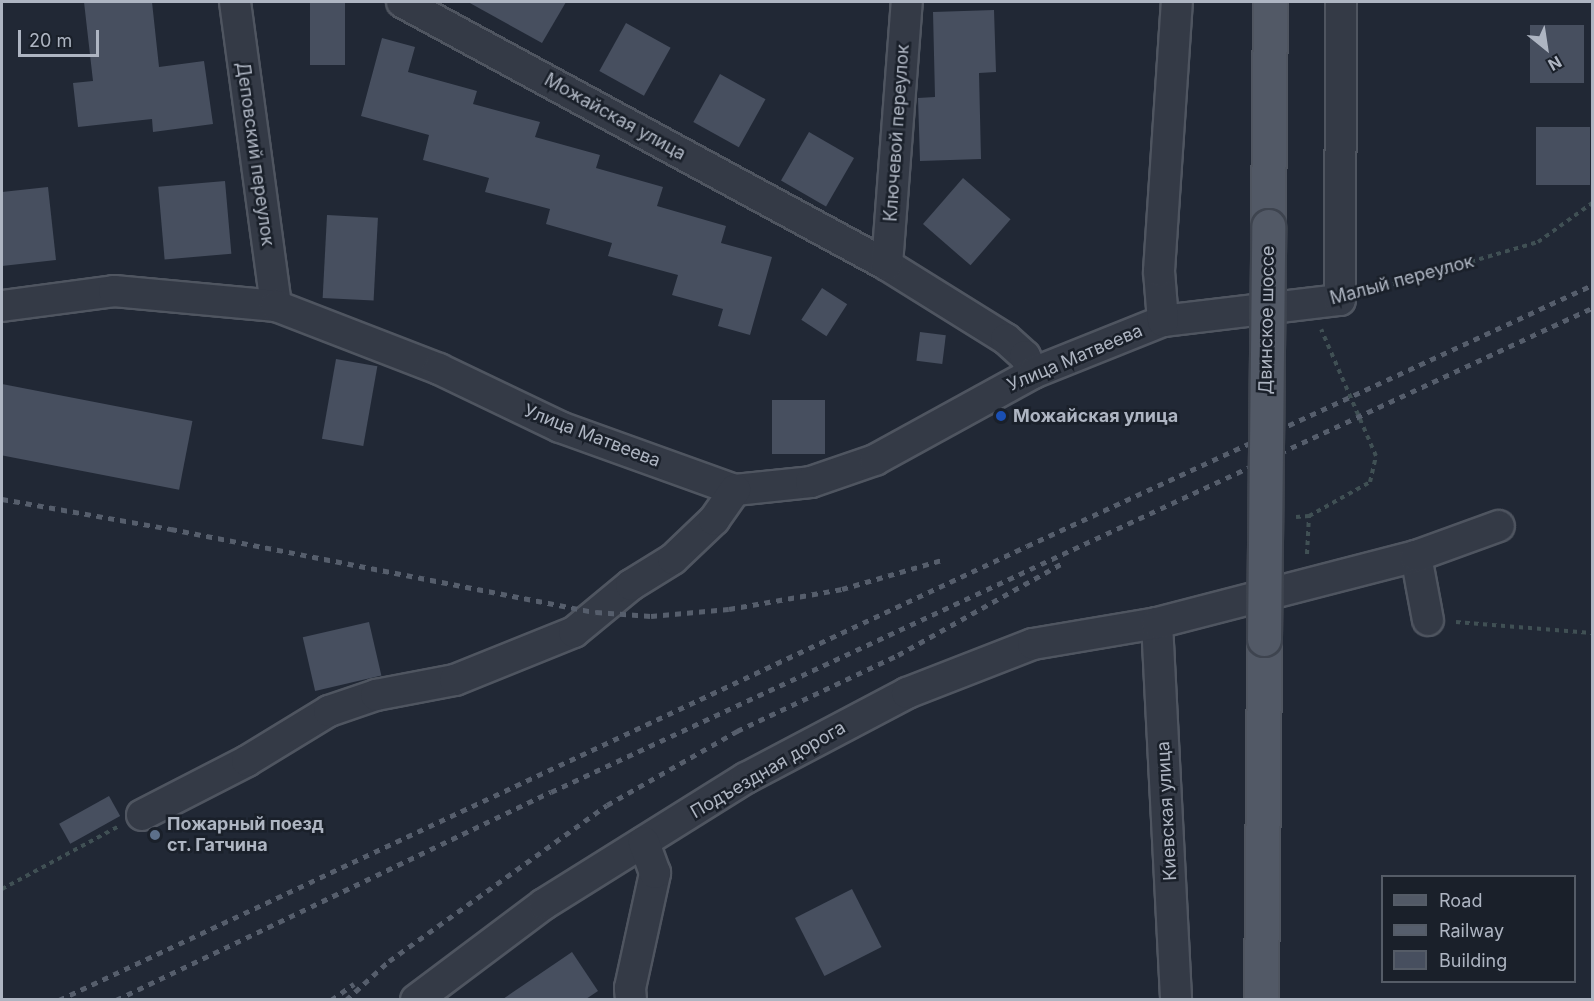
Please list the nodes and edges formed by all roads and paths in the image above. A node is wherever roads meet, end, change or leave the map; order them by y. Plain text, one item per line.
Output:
1 (235, 2) edge
2 (402, 2) edge
3 (907, 2) edge
4 (1178, 2) edge
5 (1270, 2) edge
6 (1341, 2) edge
7 (1593, 203) edge
8 (887, 265) junction
9 (1340, 300) junction
10 (2, 306) edge
11 (276, 306) junction
12 (1163, 321) junction
13 (1318, 324) dead end
14 (1033, 373) junction
15 (735, 490) junction
16 (1296, 517) dead end
17 (1499, 526) dead end
18 (1416, 556) junction
19 (1428, 620) joint
20 (1157, 622) junction
21 (1593, 633) edge
22 (142, 814) joint
23 (645, 842) junction
24 (2, 889) edge
25 (416, 999) edge
26 (631, 999) edge
27 (1176, 999) edge
28 (1261, 999) edge

1 - 11 street, Деповский переулок
2 - 8 street, Можайская улица
3 - 8 street, Ключевой переулок
4 - 12 street
5 - 28 main road, Двинское шоссе, bridge
6 - 9 street
7 - 9 path, Малый переулок
8 - 14 street, Можайская улица
9 - 12 street, Малый переулок
10 - 11 street, Улица Матвеева
11 - 15 street, Улица Матвеева
12 - 14 street, Улица Матвеева
13 - 16 path
14 - 15 street, Улица Матвеева
15 - 22 street
17 - 18 street, Подъездная дорога
18 - 19 street
18 - 20 street, Подъездная дорога
19 - 21 path
20 - 23 street, Подъездная дорога
20 - 27 street, Киевская улица
22 - 24 path
23 - 25 street, Подъездная дорога
23 - 26 street

